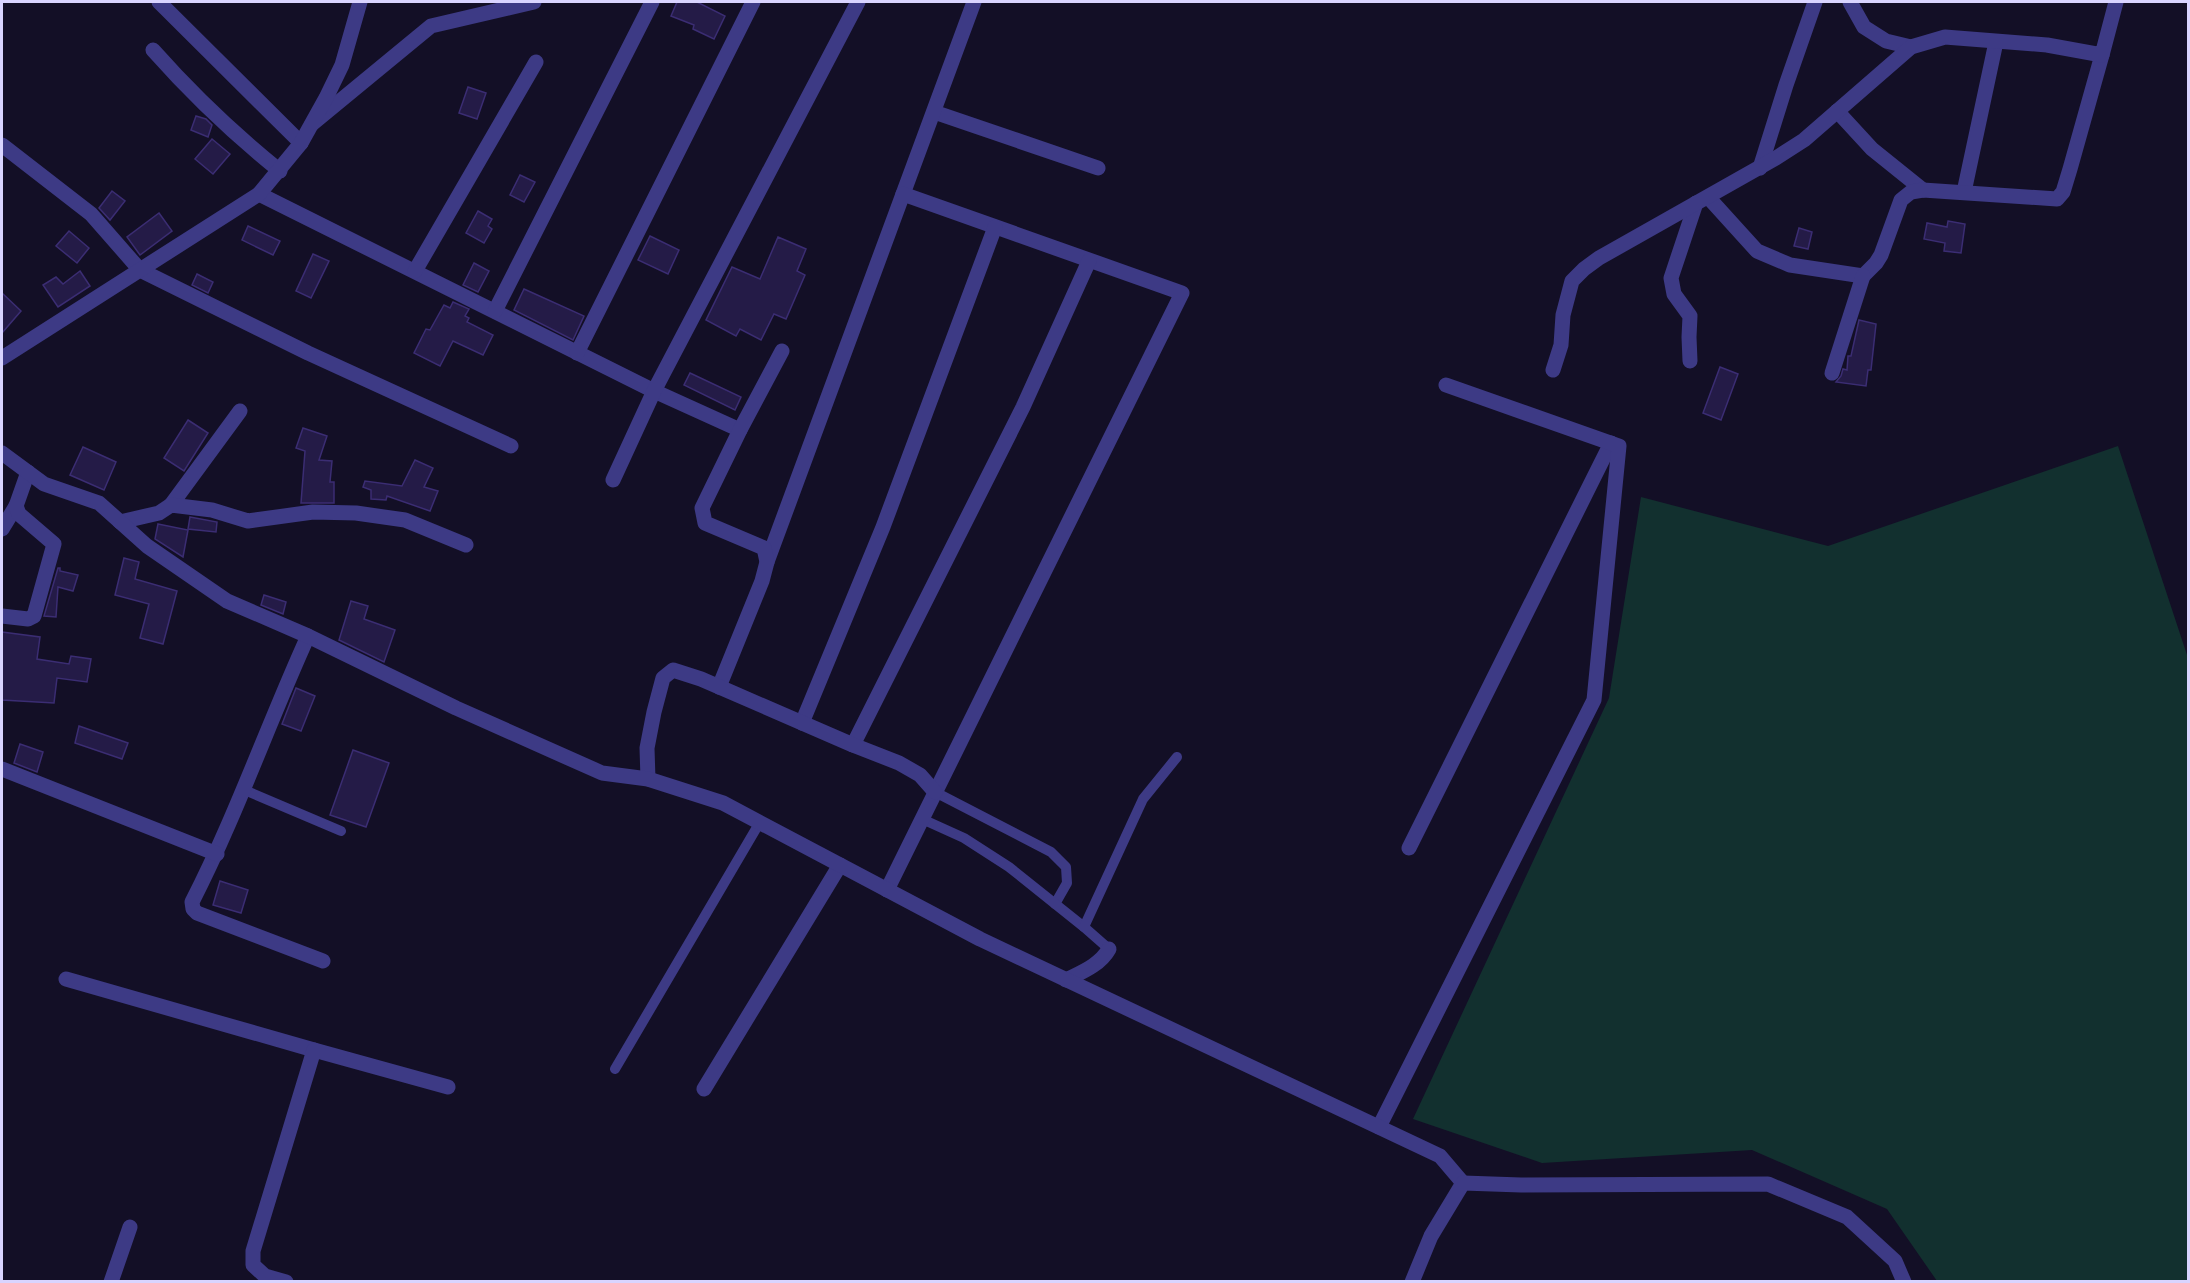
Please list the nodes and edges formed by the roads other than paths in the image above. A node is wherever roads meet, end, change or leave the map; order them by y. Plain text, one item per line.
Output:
1 (159, 2) edge
2 (360, 2) edge
3 (534, 2) edge
4 (652, 2) edge
5 (753, 2) edge
6 (858, 2) edge
7 (974, 2) edge
8 (1815, 2) edge
9 (1850, 2) edge
10 (2116, 2) edge
11 (1996, 42) junction
12 (1911, 46) junction
13 (153, 50) dead end
14 (2102, 55) junction
15 (536, 62) dead end
16 (1838, 111) junction
17 (934, 112) junction
18 (310, 126) junction
19 (301, 143) junction
20 (2, 145) edge
21 (1098, 168) dead end
22 (1760, 168) junction
23 (280, 171) junction
24 (1923, 189) junction
25 (1964, 192) junction
26 (260, 194) junction
27 (903, 194) junction
28 (1702, 200) junction
29 (996, 227) junction
30 (1089, 261) junction
31 (140, 270) junction
32 (415, 271) junction
33 (1863, 276) junction
34 (495, 312) junction
35 (782, 351) dead end
36 (577, 353) junction
37 (2, 358) edge
38 (1690, 361) dead end
39 (1553, 370) dead end
40 (1832, 373) dead end
41 (1446, 386) dead end
42 (654, 391) junction
43 (240, 411) dead end
44 (740, 430) junction
45 (1611, 443) junction
46 (511, 446) dead end
47 (2, 453) edge
48 (28, 472) junction
49 (613, 480) dead end
50 (171, 505) junction
51 (16, 506) junction
52 (120, 522) junction
53 (2, 529) edge
54 (466, 544) dead end
55 (768, 562) junction
56 (2, 616) edge
57 (308, 636) junction
58 (719, 687) junction
59 (802, 723) junction
60 (853, 745) junction
61 (1177, 757) dead end
62 (2, 769) edge
63 (648, 779) junction
64 (243, 789) junction
65 (935, 792) junction
66 (922, 819) junction
67 (760, 822) junction
68 (341, 831) dead end
69 (1409, 848) dead end
70 (217, 854) junction
71 (840, 865) junction
72 (887, 890) junction
73 (1055, 904) junction
74 (1084, 927) junction
75 (1109, 949) joint
76 (323, 961) dead end
77 (66, 978) dead end
78 (1066, 980) junction
79 (314, 1050) junction
80 (615, 1069) dead end
81 (447, 1087) dead end
82 (704, 1089) dead end
83 (1379, 1127) junction
84 (1463, 1183) junction
85 (130, 1227) dead end
86 (111, 1281) edge
87 (286, 1281) edge
88 (1412, 1281) edge
89 (1904, 1281) edge

1 - 19 street
2 - 18 street
3 - 18 street
4 - 34 street
5 - 36 street
6 - 42 street
7 - 17 street
8 - 22 street
9 - 12 street
10 - 14 street
11 - 12 street
11 - 14 street
11 - 25 street
12 - 16 street
13 - 23 street
14 - 25 street
15 - 32 street
16 - 22 street
16 - 24 street
17 - 21 street
17 - 27 street
18 - 19 street
19 - 23 street
20 - 31 street
22 - 28 street
23 - 26 street
24 - 25 street
24 - 33 street
26 - 31 street
26 - 32 street
27 - 29 street
27 - 55 street
28 - 33 street
28 - 38 street
28 - 39 street
29 - 30 street
29 - 59 street
30 - 60 street
30 - 65 street
31 - 37 street
31 - 46 street
32 - 34 street
33 - 40 street
34 - 36 street
35 - 44 street
36 - 42 street
41 - 45 street
42 - 44 street
42 - 49 street
43 - 50 street
44 - 55 street
45 - 69 street
45 - 83 street
47 - 48 street
48 - 51 street
48 - 52 street
50 - 52 street
50 - 54 street
51 - 53 street
51 - 56 street
52 - 57 street
55 - 58 street
57 - 63 street
57 - 64 street
58 - 59 street
58 - 63 street
59 - 60 street
60 - 65 street
61 - 74 lane
62 - 70 street
63 - 67 street
64 - 68 lane
64 - 70 street
65 - 66 street
65 - 73 lane
66 - 72 street
66 - 73 lane
67 - 71 street
67 - 80 lane
70 - 76 street
71 - 72 street
71 - 82 street
72 - 78 street
73 - 74 lane
74 - 75 lane
75 - 78 street
77 - 79 street
78 - 83 street
79 - 81 street
79 - 87 street
83 - 84 street
84 - 88 street
84 - 89 street
85 - 86 street

